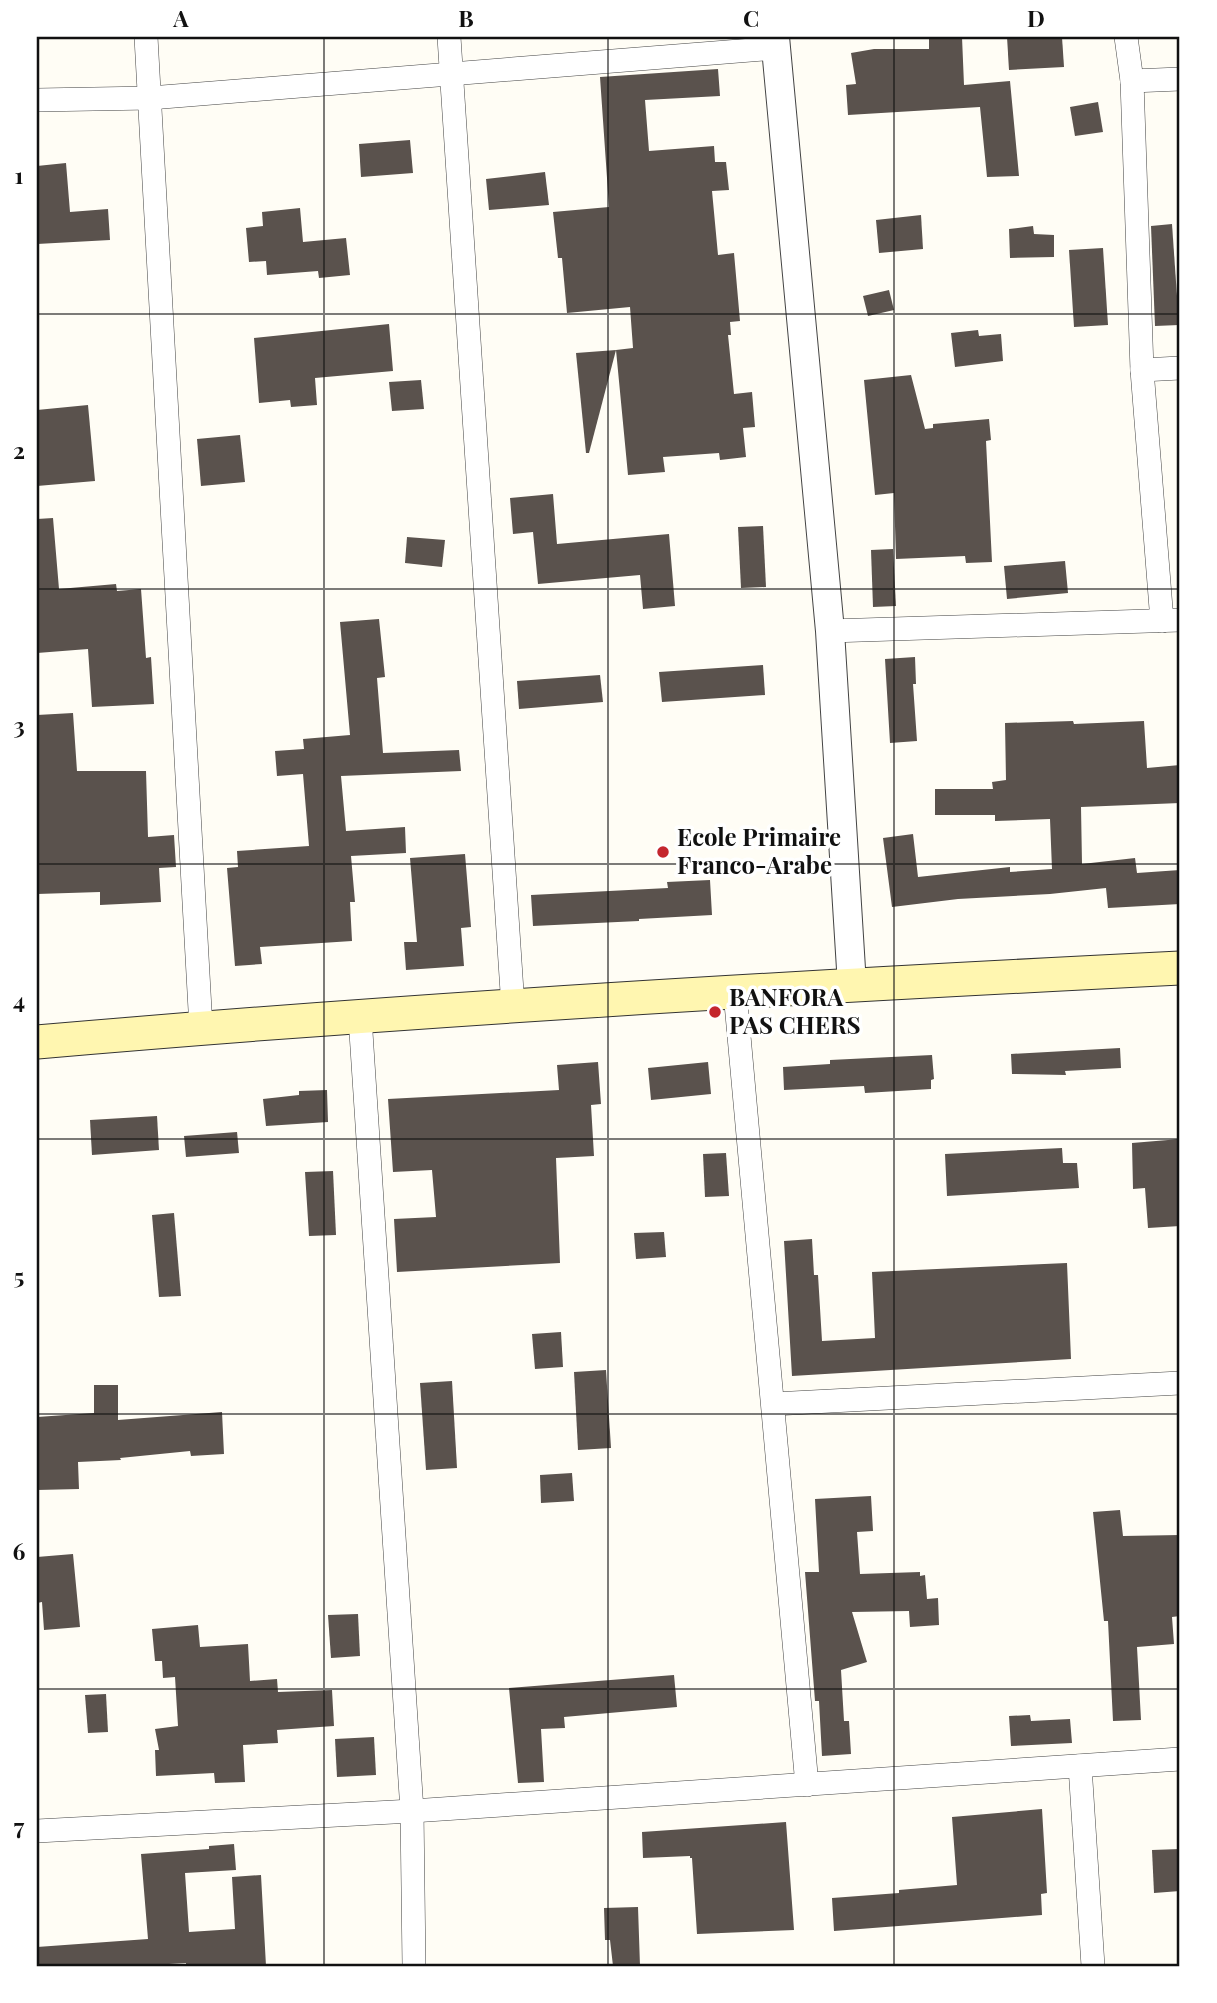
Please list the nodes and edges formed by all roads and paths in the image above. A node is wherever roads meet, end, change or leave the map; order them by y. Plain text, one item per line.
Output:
1 (146, 37) edge
2 (449, 37) edge
3 (1126, 37) edge
4 (776, 43) edge
5 (452, 74) junction
6 (1180, 79) edge
7 (1132, 81) junction
8 (149, 98) junction
9 (37, 100) edge
10 (1180, 368) edge
11 (1142, 370) junction
12 (1171, 621) edge
13 (830, 631) junction
14 (1180, 968) edge
15 (852, 985) junction
16 (735, 992) junction
17 (513, 1007) junction
18 (360, 1017) junction
19 (201, 1028) junction
20 (37, 1042) edge
21 (1180, 1383) edge
22 (773, 1404) junction
23 (1180, 1759) edge
24 (1080, 1766) junction
25 (807, 1785) junction
26 (412, 1811) junction
27 (37, 1832) edge
28 (414, 1966) edge
29 (1093, 1966) edge

1 - 8 street
2 - 5 street
3 - 7 street
4 - 5 street
4 - 13 street
5 - 8 street
5 - 17 street
6 - 7 street
7 - 11 street
8 - 9 street
8 - 19 street
10 - 11 street
11 - 12 street
12 - 13 street
13 - 15 street
14 - 15 main road
15 - 16 main road
16 - 17 main road
16 - 22 street
17 - 18 main road
18 - 19 main road
18 - 26 street
19 - 20 main road
21 - 22 street
22 - 25 street
23 - 24 street
24 - 25 street
24 - 29 street
25 - 26 street
26 - 27 street
26 - 28 street

